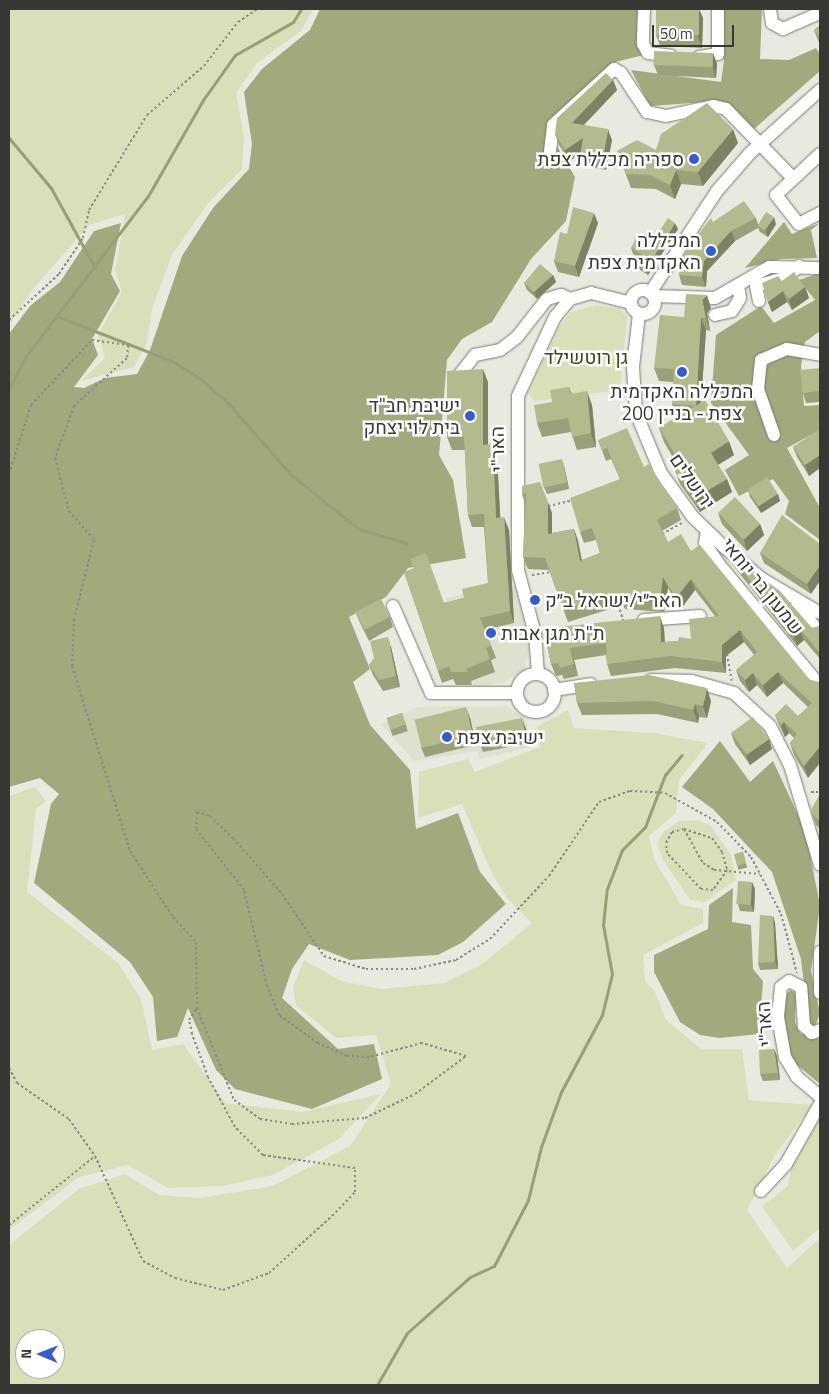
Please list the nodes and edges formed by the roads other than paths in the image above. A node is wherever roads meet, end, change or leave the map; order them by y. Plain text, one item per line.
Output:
1 (644, 9) edge
2 (718, 9) edge
3 (770, 9) edge
4 (820, 13) edge
5 (820, 90) edge
6 (760, 143) junction
7 (550, 151) dead end
8 (820, 154) edge
9 (792, 177) junction
10 (820, 213) edge
11 (799, 266) junction
12 (820, 268) edge
13 (738, 285) junction
14 (652, 294) junction
15 (570, 299) junction
16 (759, 301) dead end
17 (631, 303) junction
18 (639, 314) junction
19 (715, 316) dead end
20 (820, 355) edge
21 (457, 378) edge
22 (774, 435) dead end
23 (707, 531) junction
24 (791, 596) junction
25 (392, 606) dead end
26 (820, 613) edge
27 (700, 616) edge
28 (624, 622) edge
29 (552, 631) edge
30 (820, 633) edge
31 (535, 634) junction
32 (538, 674) junction
33 (634, 680) edge
34 (606, 682) edge
35 (820, 686) edge
36 (554, 690) junction
37 (517, 692) junction
38 (820, 865) edge
39 (820, 952) edge
40 (820, 994) edge
41 (820, 1030) edge
42 (820, 1096) edge
43 (820, 1104) edge
44 (761, 1191) dead end

1 - 2 street
3 - 4 street
5 - 6 street
6 - 7 street
6 - 9 street
6 - 14 street
8 - 9 street
9 - 10 street
11 - 12 street
11 - 13 street
11 - 16 street
13 - 14 street
13 - 19 street
14 - 17 street
14 - 18 street
15 - 17 street
15 - 21 street
15 - 31 street, האר"י
17 - 18 street
18 - 23 street, ירושלים
20 - 22 street
23 - 24 street, ירושלים
23 - 35 street, שמעון בר יוחאי
24 - 26 street, ירושלים
24 - 30 street
25 - 37 street
27 - 28 street
29 - 31 street
31 - 32 street, האר"י
32 - 36 street
32 - 37 street
33 - 38 street
34 - 36 street
36 - 37 street
39 - 40 street
41 - 42 street, האר"י
43 - 44 street

